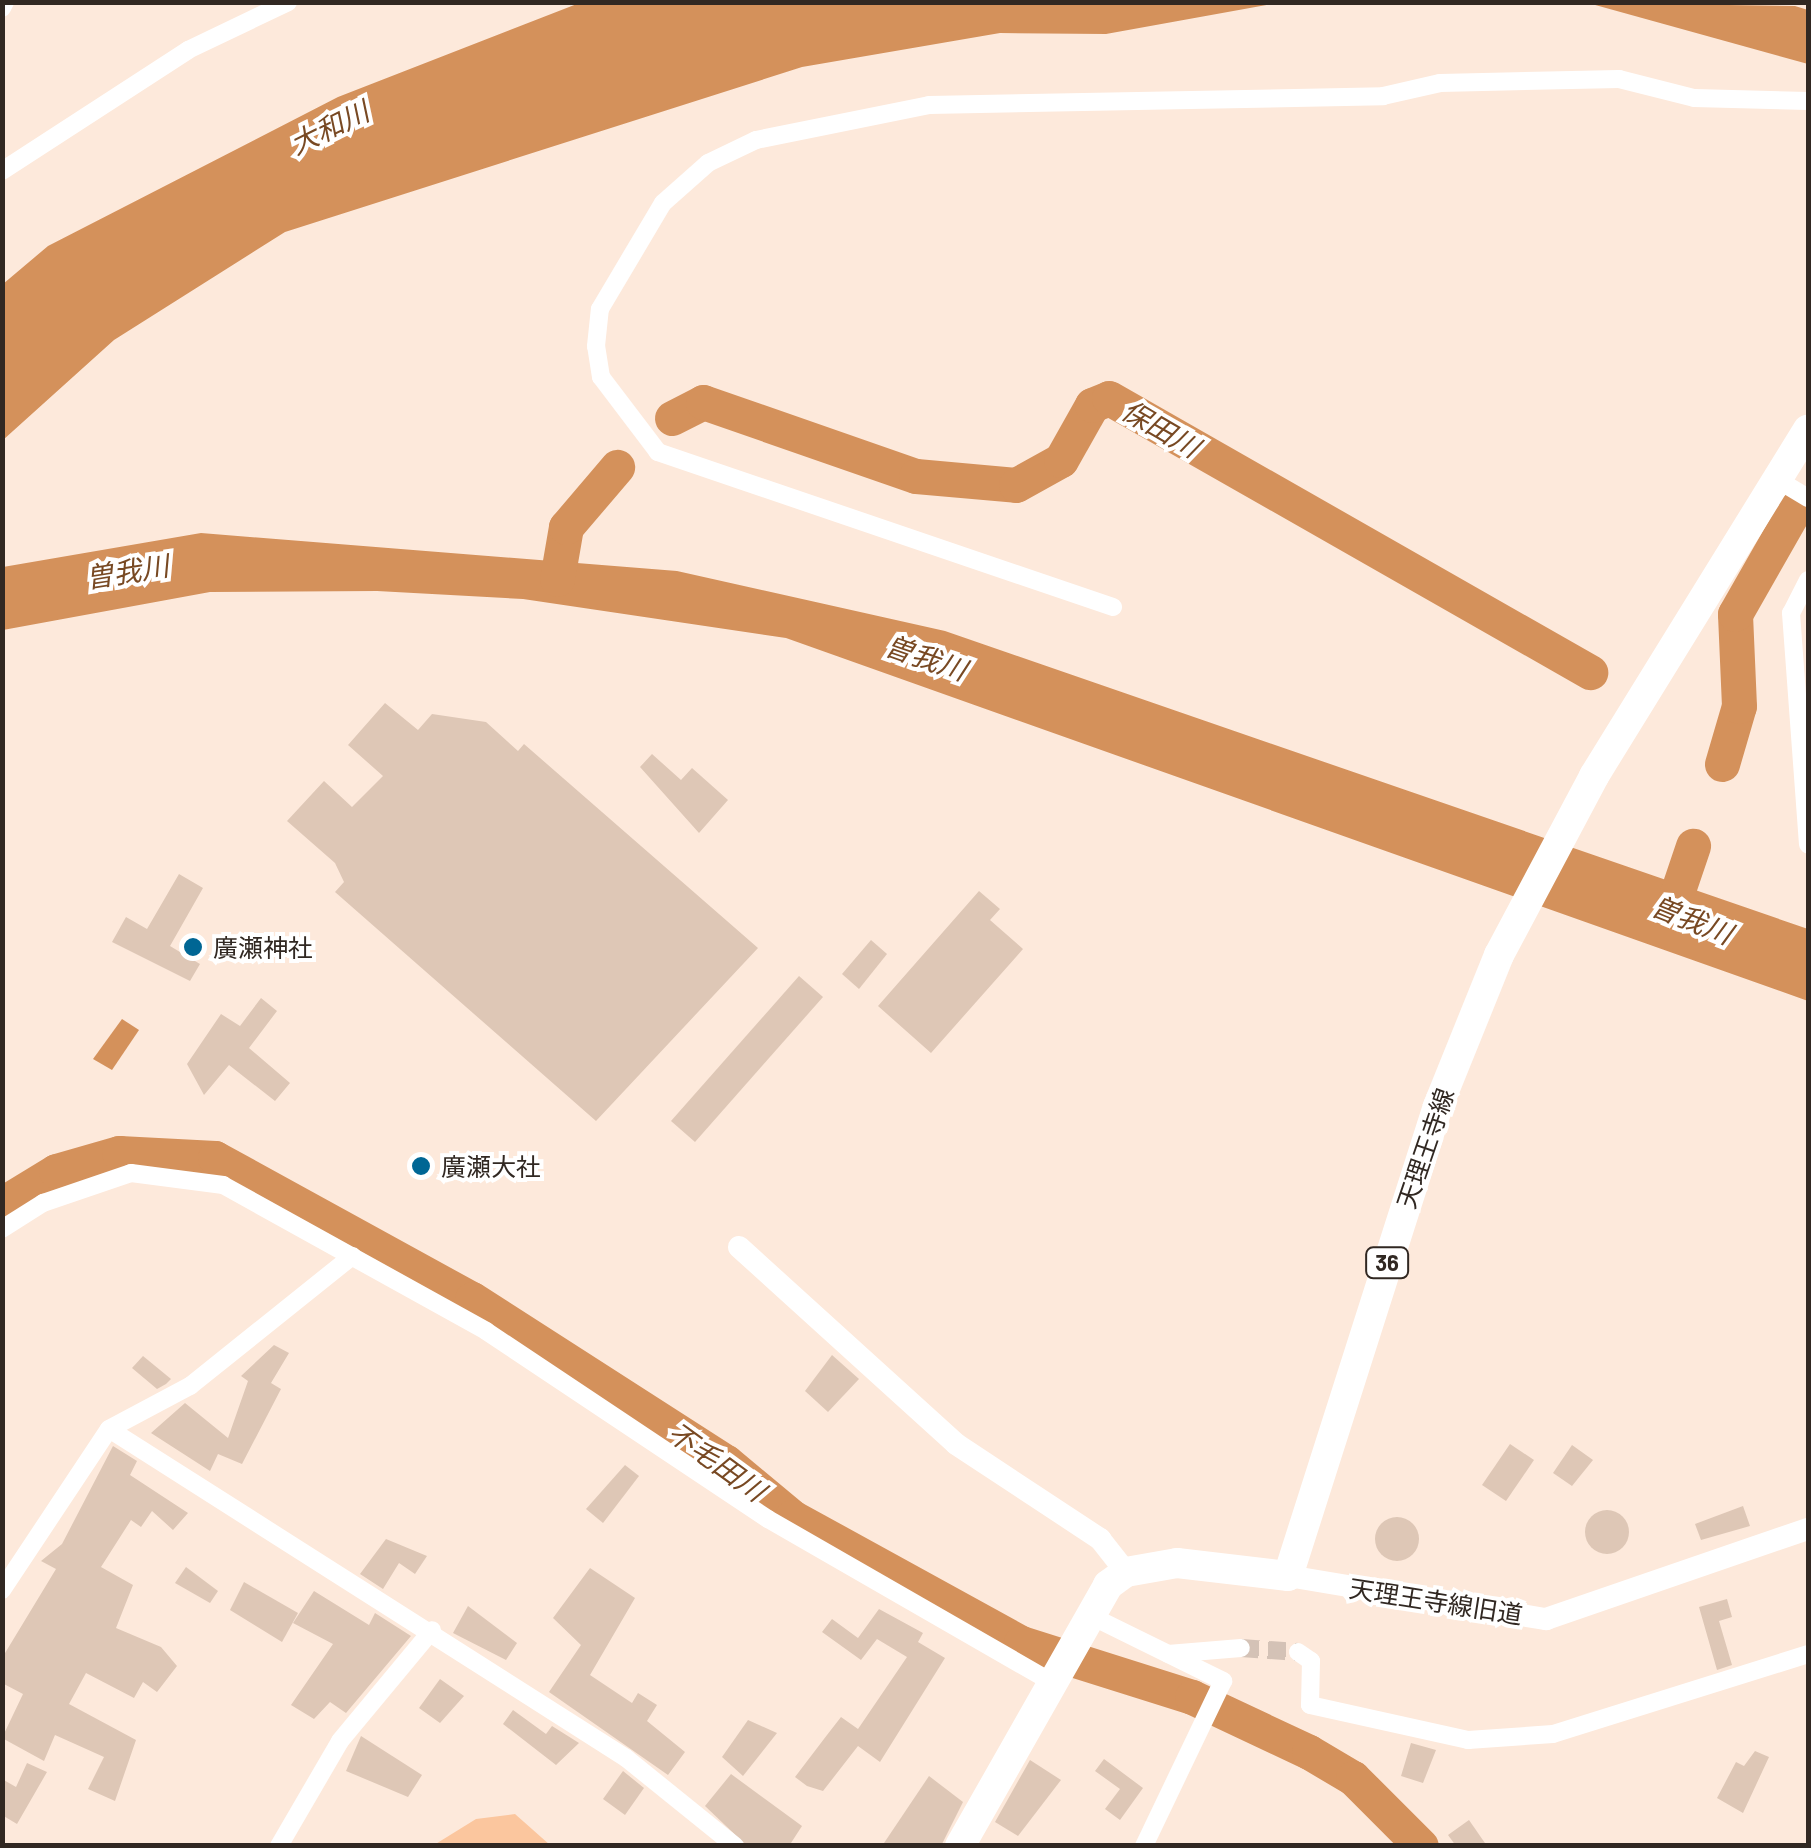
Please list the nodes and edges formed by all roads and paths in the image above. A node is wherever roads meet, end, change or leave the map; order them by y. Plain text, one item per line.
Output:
1 (288, 2) edge
2 (1808, 101) edge
3 (2, 171) edge
4 (1808, 434) edge
5 (1778, 480) junction
6 (1808, 498) edge
7 (1808, 580) edge
8 (1113, 608) dead end
9 (1808, 844) edge
10 (2, 1229) edge
11 (740, 1247) dead end
12 (352, 1256) junction
13 (110, 1430) junction
14 (1808, 1529) edge
15 (1126, 1572) junction
16 (1288, 1576) junction
17 (2, 1590) edge
18 (1087, 1614) junction
19 (432, 1630) junction
20 (1241, 1648) tunnel mouth
21 (1298, 1652) dead end
22 (1168, 1654) junction
23 (1808, 1654) edge
24 (1059, 1665) junction
25 (279, 1846) edge
26 (734, 1846) edge
27 (960, 1846) edge
28 (1144, 1846) edge

1 - 3 street
2 - 8 street
4 - 5 main road, 天理王寺線 / 36
5 - 6 street
5 - 16 main road, 天理王寺線 / 36
7 - 9 street
10 - 12 street
11 - 15 street
12 - 13 street
12 - 24 street
13 - 17 street
13 - 19 street
14 - 16 street, 天理王寺線旧道
15 - 16 main road
15 - 18 main road
18 - 22 street
18 - 24 main road
19 - 25 street
19 - 26 street
20 - 22 street
21 - 23 street
22 - 28 street
24 - 27 main road

